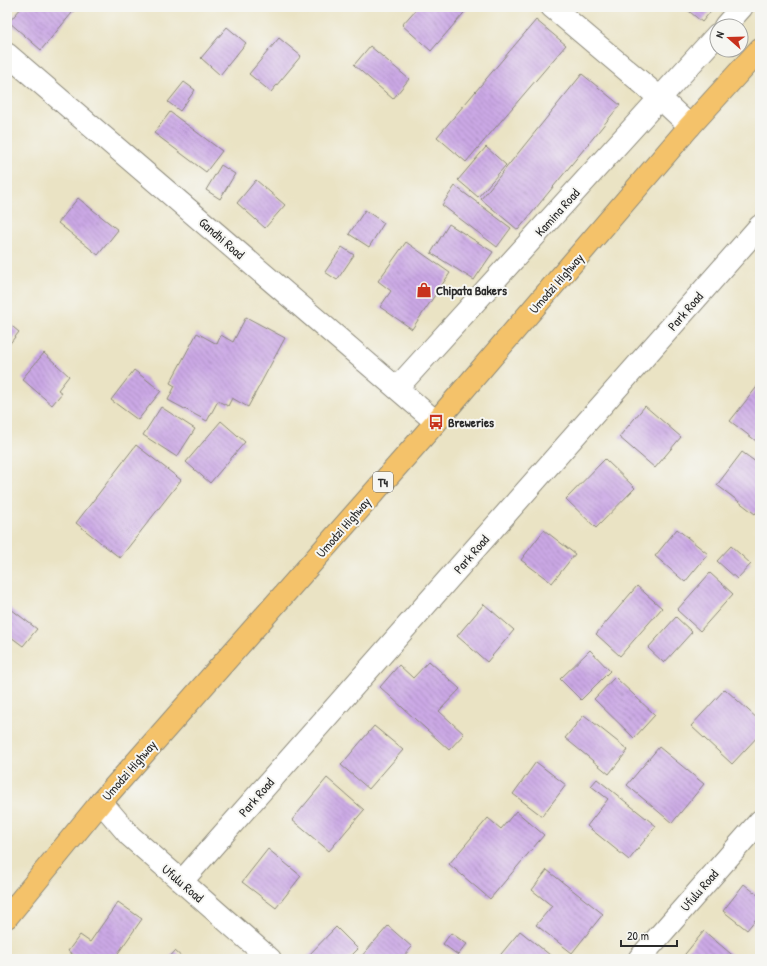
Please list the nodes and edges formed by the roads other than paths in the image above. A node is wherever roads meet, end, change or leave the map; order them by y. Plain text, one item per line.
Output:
1 (552, 7) edge
2 (742, 7) edge
3 (732, 18) edge
4 (709, 44) edge
5 (760, 49) edge
6 (7, 54) edge
7 (661, 99) junction
8 (690, 126) junction
9 (760, 226) edge
10 (397, 388) junction
11 (436, 422) junction
12 (101, 802) junction
13 (760, 821) edge
14 (182, 881) junction
15 (7, 917) edge
16 (270, 959) edge
17 (639, 959) edge

1 - 7 street
2 - 3 street
4 - 7 street, Kamina Road
5 - 8 highway, Umodzi Highway / T4
6 - 10 street, Gandhi Road
7 - 8 street
7 - 10 street, Kamina Road
8 - 11 highway, Umodzi Highway / T4
9 - 14 street, Park Road
10 - 11 street, Gandhi Road
11 - 12 highway, Umodzi Highway / T4
12 - 14 street, Ufulu Road
12 - 15 highway, Umodzi Highway / T4
13 - 17 street, Ufulu Road
14 - 16 street, Ufulu Road

